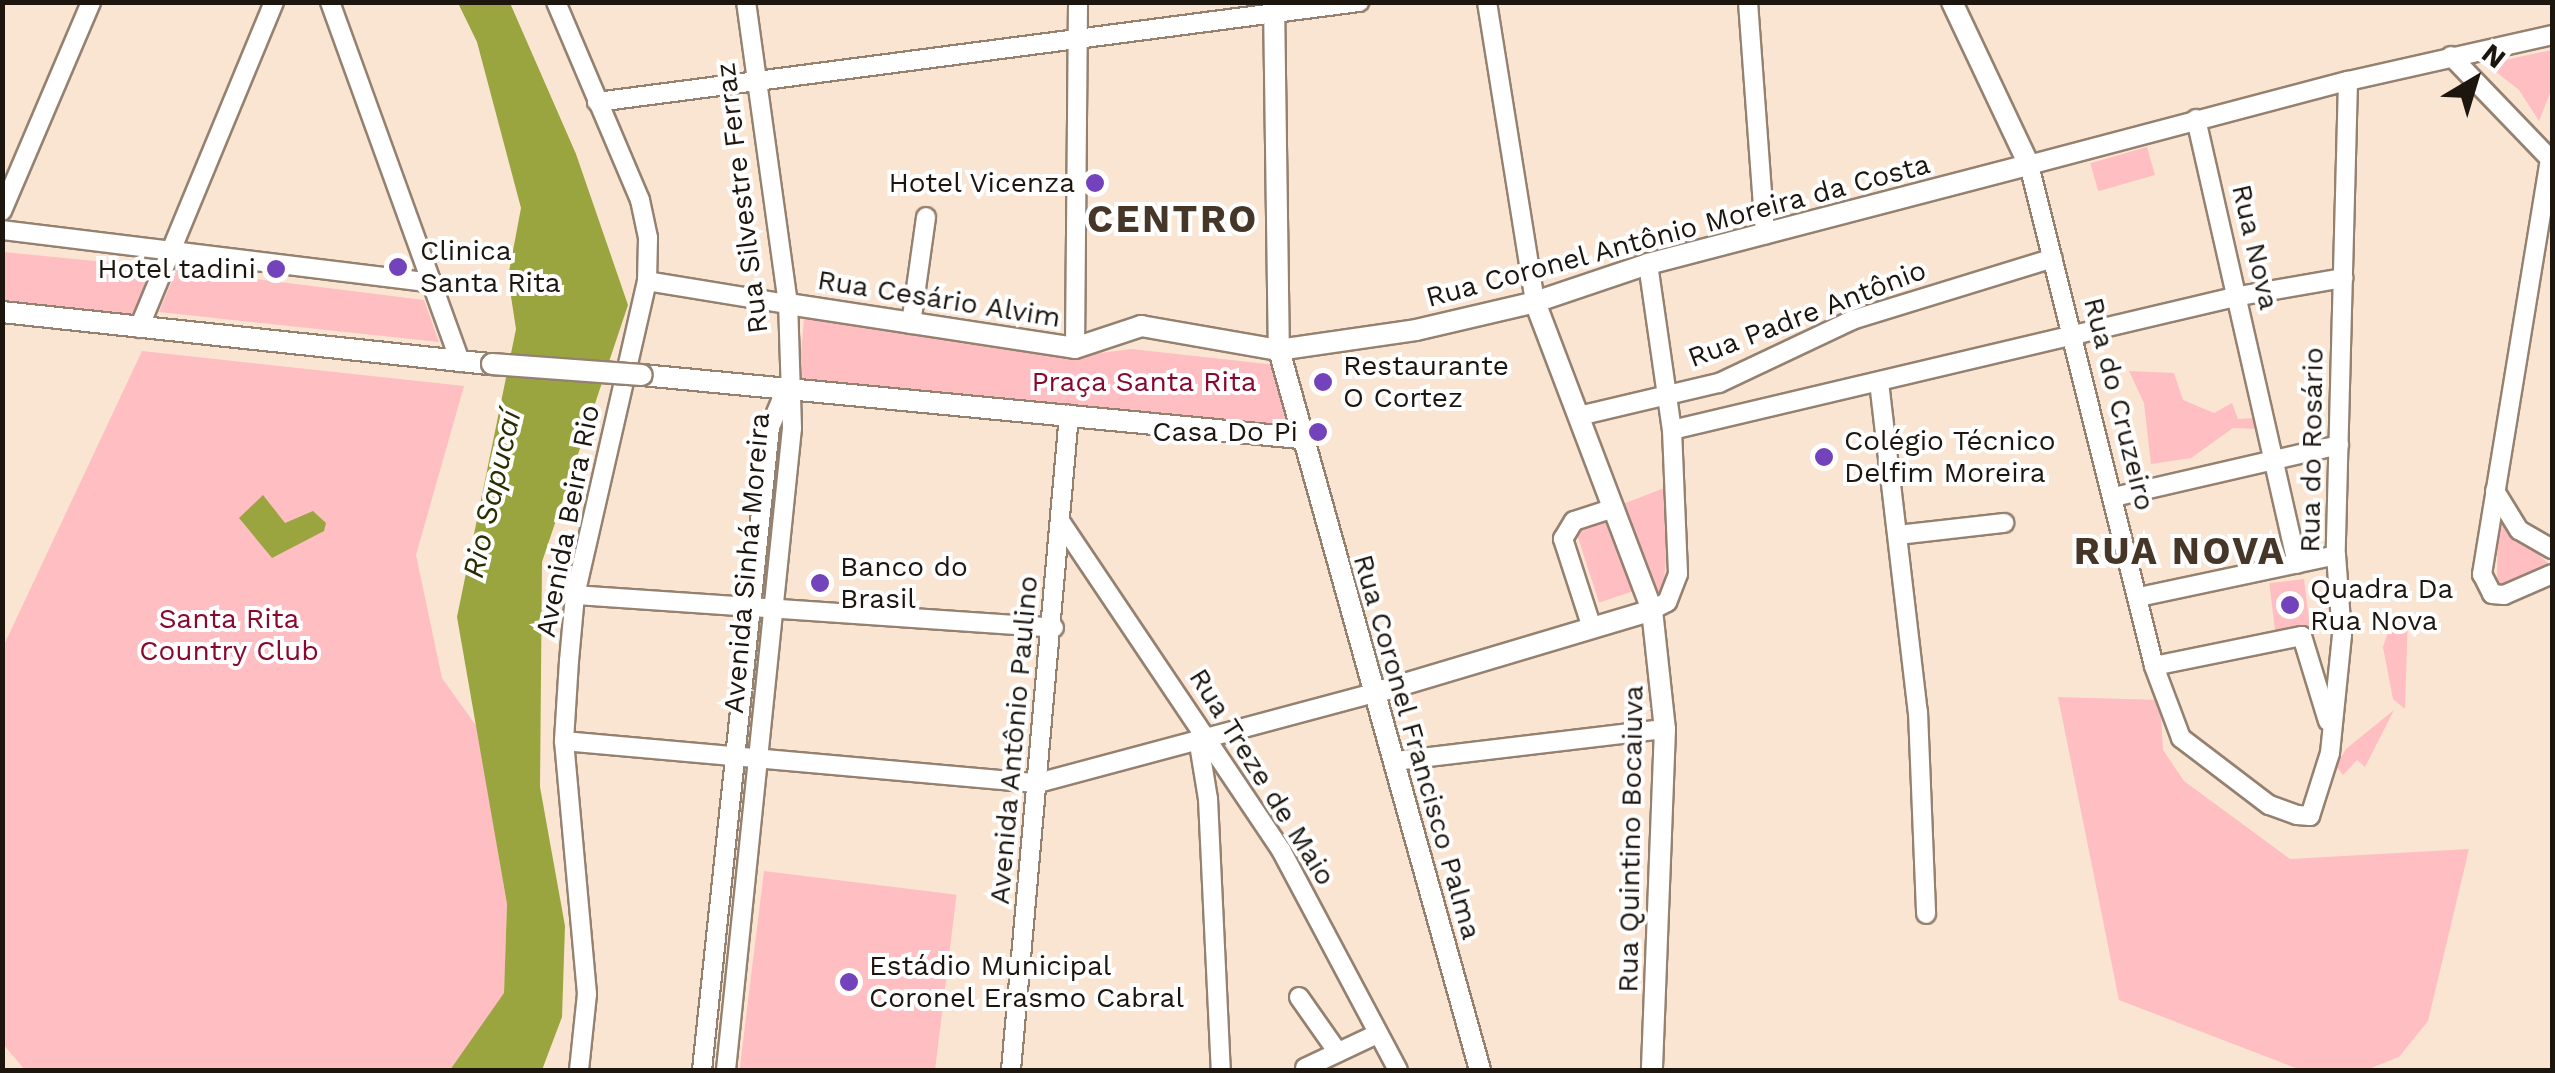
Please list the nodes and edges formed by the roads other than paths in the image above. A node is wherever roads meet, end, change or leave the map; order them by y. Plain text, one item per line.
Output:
1 (91, 2) edge
2 (274, 2) edge
3 (330, 2) edge
4 (556, 2) edge
5 (746, 2) edge
6 (1078, 2) edge
7 (1359, 2) edge
8 (1487, 2) edge
9 (1748, 2) edge
10 (1952, 2) edge
11 (1275, 8) edge
12 (2552, 35) edge
13 (1080, 40) junction
14 (2451, 56) junction
15 (756, 80) junction
16 (2348, 80) junction
17 (597, 102) junction
18 (2196, 119) junction
19 (2552, 140) edge
20 (2550, 160) edge
21 (2029, 165) junction
22 (2, 211) edge
23 (926, 217) dead end
24 (2, 230) edge
25 (1766, 234) junction
26 (173, 253) junction
27 (2053, 258) junction
28 (1648, 264) junction
29 (2342, 278) junction
30 (647, 281) junction
31 (428, 282) junction
32 (2239, 296) junction
33 (1535, 302) junction
34 (788, 304) junction
35 (2, 312) edge
36 (912, 324) junction
37 (139, 328) junction
38 (2074, 335) junction
39 (1075, 348) junction
40 (1279, 350) junction
41 (460, 362) junction
42 (1878, 382) junction
43 (786, 388) junction
44 (1665, 394) junction
45 (1069, 415) junction
46 (1579, 416) junction
47 (1672, 430) junction
48 (1300, 438) junction
49 (2339, 445) junction
50 (2275, 458) junction
51 (2495, 491) junction
52 (2114, 497) junction
53 (1614, 508) junction
54 (2004, 523) dead end
55 (1062, 524) junction
56 (1898, 535) junction
57 (2552, 549) edge
58 (2336, 555) junction
59 (2296, 564) junction
60 (2552, 574) edge
61 (575, 595) junction
62 (2139, 597) junction
63 (751, 606) junction
64 (773, 610) junction
65 (1652, 610) junction
66 (1054, 628) junction
67 (1592, 628) junction
68 (2154, 666) junction
69 (1371, 694) junction
70 (2330, 727) junction
71 (1664, 728) junction
72 (564, 740) junction
73 (1204, 742) junction
74 (734, 752) junction
75 (757, 755) junction
76 (1395, 761) junction
77 (1038, 783) junction
78 (2310, 816) joint
79 (721, 873) junction
80 (744, 875) junction
81 (1926, 914) dead end
82 (1299, 997) dead end
83 (1377, 1034) junction
84 (1337, 1051) junction
85 (1305, 1068) dead end
86 (579, 1070) edge
87 (702, 1070) edge
88 (726, 1070) edge
89 (1011, 1070) edge
90 (1221, 1070) edge
91 (1398, 1070) edge
92 (1480, 1070) edge
93 (1652, 1070) edge

1 - 22 street
2 - 26 street
3 - 31 street
4 - 17 street, Avenida Beira Rio
5 - 15 street, Rua Silvestre Ferraz
6 - 13 street
7 - 11 street
8 - 33 street
9 - 25 street
10 - 21 main road
11 - 13 street
11 - 40 main road
12 - 14 street
13 - 15 street
13 - 39 street
14 - 16 street
14 - 20 street
15 - 17 street
15 - 34 street, Rua Silvestre Ferraz
16 - 18 street
16 - 29 street, Rua do Rosário
17 - 30 street, Avenida Beira Rio
18 - 21 street
18 - 32 street, Rua Nova
19 - 20 street
20 - 51 street
21 - 25 main road, Rua Coronel Antônio Moreira da Costa
21 - 27 street, Rua do Cruzeiro
23 - 36 street
24 - 26 street
25 - 28 main road, Rua Coronel Antônio Moreira da Costa
26 - 31 street
26 - 37 street
27 - 38 street, Rua do Cruzeiro
27 - 44 street, Rua Padre Antônio
28 - 33 main road, Rua Coronel Antônio Moreira da Costa
28 - 44 street
29 - 32 street
29 - 49 street, Rua do Rosário
30 - 34 street, Rua Cesário Alvim
30 - 61 street, Avenida Beira Rio
31 - 41 street
32 - 38 street
32 - 50 street, Rua Nova
33 - 40 main road, Rua Coronel Antônio Moreira da Costa
33 - 46 main road, Rua Quintino Bocaiuva
34 - 36 main road, Rua Cesário Alvim
34 - 43 street, Rua Silvestre Ferraz
35 - 37 main road
36 - 39 main road, Rua Cesário Alvim
37 - 41 main road
38 - 42 street
38 - 52 street, Rua do Cruzeiro
39 - 40 main road, Rua Cesário Alvim
40 - 48 main road
41 - 43 main road, bridge
42 - 47 street
42 - 56 street
43 - 45 main road
43 - 63 street, Avenida Sinhá Moreira
43 - 64 street, Avenida Sinhá Moreira
44 - 46 street, Rua Padre Antônio
44 - 47 street
45 - 48 main road
45 - 55 street, Avenida Antônio Paulino
46 - 53 main road, Rua Quintino Bocaiuva
47 - 65 street
48 - 69 main road, Rua Coronel Francisco Palma
49 - 50 street
49 - 58 street, Rua do Rosário
50 - 52 street
50 - 59 street, Rua Nova
51 - 57 street
51 - 60 street
52 - 62 street, Rua do Cruzeiro
53 - 65 main road, Rua Quintino Bocaiuva
53 - 67 street
54 - 56 street
55 - 66 street, Avenida Antônio Paulino
55 - 73 street, Rua Treze de Maio
56 - 81 street
58 - 59 street
58 - 70 street, Rua do Rosário
59 - 62 street
61 - 63 street
61 - 72 street, Avenida Beira Rio
62 - 68 street, Rua do Cruzeiro
63 - 64 street
63 - 74 street, Avenida Sinhá Moreira
64 - 66 street
64 - 75 street, Avenida Sinhá Moreira
65 - 67 main road
65 - 71 main road, Rua Quintino Bocaiuva
66 - 77 street, Avenida Antônio Paulino
67 - 69 main road
68 - 70 street
68 - 78 street, Rua do Cruzeiro
69 - 73 street
69 - 76 main road, Rua Coronel Francisco Palma
70 - 78 street, Rua do Rosário
71 - 76 street
71 - 93 main road, Rua Quintino Bocaiuva
72 - 74 street
72 - 86 street, Avenida Beira Rio
73 - 77 street
73 - 83 street, Rua Treze de Maio
73 - 90 street
74 - 75 street
74 - 79 street, Avenida Sinhá Moreira
75 - 77 street
75 - 80 street, Avenida Sinhá Moreira
76 - 92 main road, Rua Coronel Francisco Palma
77 - 89 street, Avenida Antônio Paulino
79 - 80 street
79 - 87 street, Avenida Sinhá Moreira
80 - 88 street, Avenida Sinhá Moreira
82 - 84 street
83 - 84 street
83 - 91 street, Rua Treze de Maio
84 - 85 street

